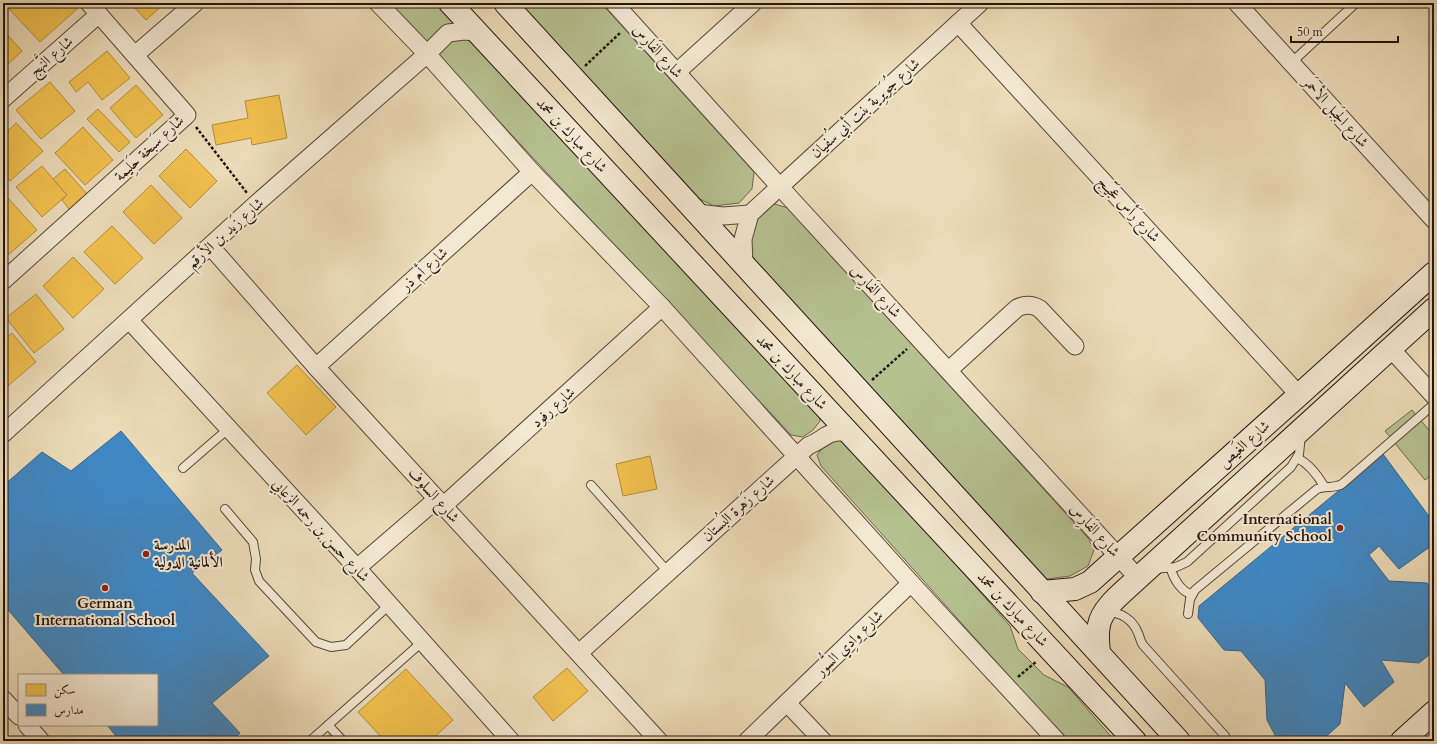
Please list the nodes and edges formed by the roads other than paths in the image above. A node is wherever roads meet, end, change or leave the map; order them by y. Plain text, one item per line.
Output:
1 (195, 3) edge
2 (378, 3) edge
3 (505, 3) edge
4 (614, 3) edge
5 (753, 3) edge
6 (980, 3) edge
7 (1237, 3) edge
8 (1356, 3) edge
9 (450, 4) edge
10 (94, 9) edge
11 (958, 23) junction
12 (476, 32) junction
13 (448, 33) junction
14 (427, 54) junction
15 (135, 56) junction
16 (1291, 63) junction
17 (677, 72) junction
18 (3, 99) edge
19 (532, 172) junction
20 (780, 187) junction
21 (696, 213) junction
22 (750, 214) junction
23 (1434, 220) edge
24 (210, 246) junction
25 (744, 264) junction
26 (1434, 272) edge
27 (3, 281) edge
28 (662, 308) junction
29 (1430, 317) edge
30 (129, 320) junction
31 (1075, 346) dead end
32 (1391, 349) junction
33 (316, 367) junction
34 (948, 370) junction
35 (1299, 395) junction
36 (1434, 396) edge
37 (1434, 404) edge
38 (824, 407) junction
39 (228, 429) junction
40 (1302, 430) junction
41 (3, 434) edge
42 (849, 434) junction
43 (802, 451) junction
44 (1298, 458) junction
45 (182, 468) dead end
46 (591, 485) dead end
47 (1324, 486) junction
48 (440, 502) junction
49 (225, 509) dead end
50 (1119, 556) junction
51 (357, 568) junction
52 (1171, 568) junction
53 (668, 572) junction
54 (1144, 573) junction
55 (911, 583) junction
56 (1042, 592) junction
57 (1192, 594) junction
58 (389, 605) junction
59 (1104, 612) junction
60 (1188, 614) dead end
61 (422, 642) junction
62 (579, 653) junction
63 (1098, 653) junction
64 (3, 698) edge
65 (787, 703) junction
66 (1434, 712) edge
67 (18, 715) edge
68 (328, 725) junction
69 (28, 726) edge
70 (1055, 740) edge
71 (41, 741) edge
72 (310, 741) edge
73 (343, 741) edge
74 (511, 741) edge
75 (659, 741) edge
76 (747, 741) edge
77 (822, 741) edge
78 (1135, 741) edge
79 (1179, 741) edge
80 (1226, 741) edge
81 (1402, 741) edge

1 - 15 street
2 - 14 street
3 - 21 main road
4 - 17 street, شارع الفَارِس
5 - 17 street
6 - 11 street, شارع جُوَيرِية بنت أبي سُفيان
7 - 16 street, شارع الجَبل الأحمَر
8 - 16 lane
9 - 12 main road, شارع مبارك بن محمد
9 - 13 street
10 - 15 street, شارع سَبخة حَلِيمة
10 - 18 street, شارع النَّهج
11 - 20 street, شارع جُوَيرِية بنت أبي سُفيان
11 - 35 street, شارع رَأس عجَيِّج
12 - 13 street
12 - 38 main road, شارع مبارك بن محمد
13 - 14 street, شارع زَيد بن الأرقم
14 - 19 street
14 - 24 street, شارع زَيد بن الأرقم
15 - 27 street, شارع سَبخة حَلِيمة
16 - 23 street, شارع الجَبل الأحمَر
17 - 20 street, شارع الفَارِس
19 - 28 street
19 - 33 street, شارع أم ذر
20 - 22 street, شارع جُوَيرِية بنت أبي سُفيان
20 - 34 street, شارع الفَارِس
21 - 22 street
21 - 25 main road
22 - 25 street
24 - 30 street, شارع زَيد بن الأرقم
24 - 33 street, شارع السلوف
25 - 56 main road
26 - 35 main road, شارع الغَيص
28 - 43 street
28 - 48 street, شارع رفود
29 - 32 main road, شارع الغَيص
30 - 39 street, شارع حسن بن رحمه الزعابي
30 - 41 street, شارع زَيد بن الأرقم
31 - 34 street
32 - 36 street
32 - 40 main road, شارع الغَيص
33 - 48 street, شارع السلوف
34 - 50 street, شارع الفَارِس
35 - 50 main road, شارع الغَيص
37 - 47 lane
38 - 42 main road, شارع مبارك بن محمد
38 - 43 street, شارع زَهرة البُستان
39 - 45 lane
39 - 51 street, شارع حسن بن رحمه الزعابي
40 - 44 lane
40 - 54 main road, شارع الغَيص
42 - 43 street, شارع زَهرة البُستان
42 - 78 main road, شارع مبارك بن محمد
43 - 53 street, شارع زَهرة البُستان
43 - 55 street
44 - 47 lane
44 - 52 lane
46 - 53 lane
47 - 57 lane
48 - 51 street, شارع رفود
48 - 62 street, شارع السلوف
49 - 58 lane
50 - 54 street, شارع الفَارِس
50 - 56 main road, شارع الغَيص
51 - 58 street, شارع حسن بن رحمه الزعابي
52 - 54 lane
52 - 57 lane
53 - 62 street, شارع زَهرة البُستان
54 - 59 main road, شارع الغَيص
55 - 65 street, شارع وادِي السُّور
55 - 70 street
56 - 63 main road
57 - 60 lane
58 - 61 street, شارع حسن بن رحمه الزعابي
59 - 63 main road, شارع الغَيص
59 - 80 lane
61 - 68 lane
61 - 74 street, شارع حسن بن رحمه الزعابي
62 - 75 street, شارع السلوف
63 - 79 main road
64 - 67 street
65 - 76 street, شارع وادِي السُّور
65 - 77 street
66 - 81 main road
68 - 72 lane
68 - 73 lane
69 - 71 street

